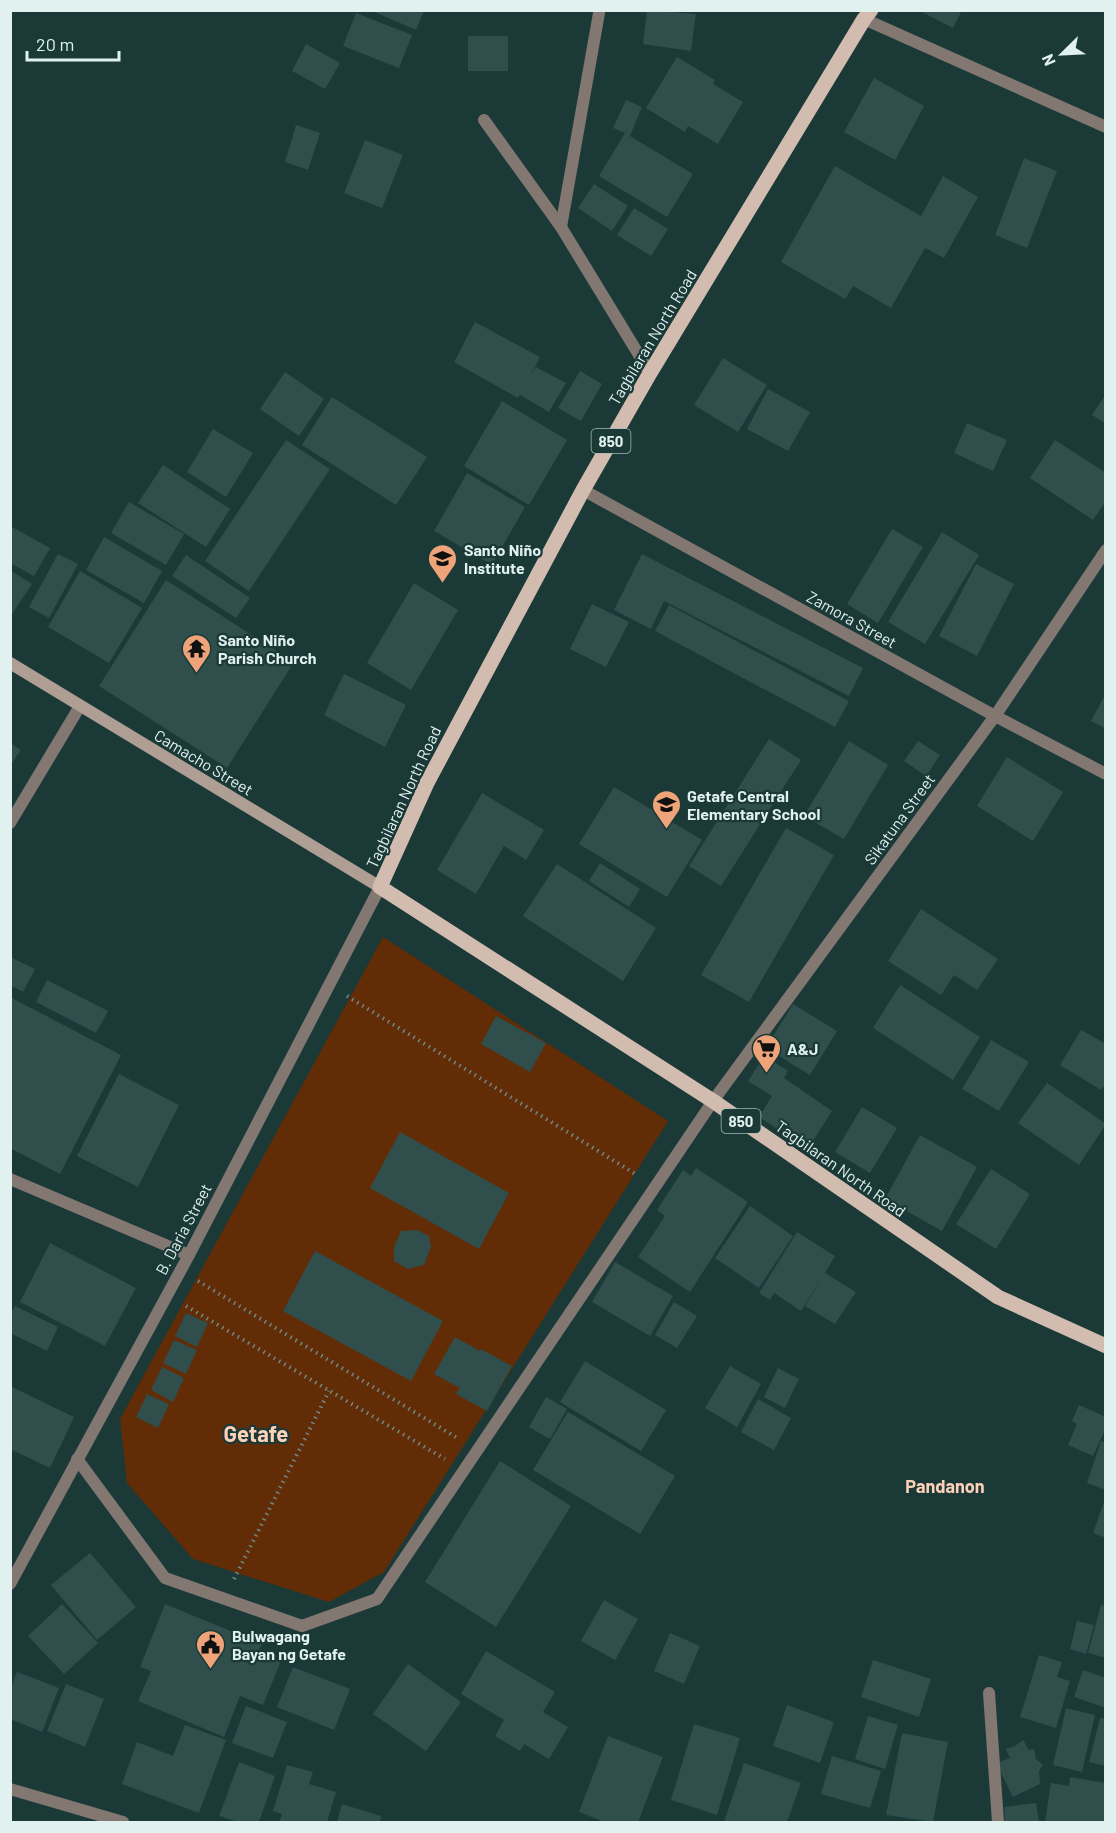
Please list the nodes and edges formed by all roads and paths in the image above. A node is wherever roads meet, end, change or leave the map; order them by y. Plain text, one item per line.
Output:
1 (599, 13) dead end
2 (868, 15) edge
3 (484, 120) dead end
4 (1106, 127) edge
5 (561, 227) junction
6 (650, 373) junction
7 (583, 490) junction
8 (1106, 550) edge
9 (10, 663) edge
10 (80, 706) junction
11 (995, 716) junction
12 (1106, 774) edge
13 (10, 824) edge
14 (380, 887) junction
15 (330, 985) junction
16 (713, 1101) junction
17 (10, 1179) edge
18 (656, 1186) junction
19 (189, 1255) junction
20 (181, 1270) junction
21 (167, 1295) junction
22 (1106, 1346) edge
23 (329, 1390) junction
24 (477, 1450) junction
25 (77, 1459) junction
26 (464, 1470) junction
27 (10, 1584) edge
28 (224, 1599) junction
29 (988, 1693) dead end
30 (10, 1789) edge
31 (123, 1822) edge
32 (998, 1822) edge

1 - 5 street
2 - 4 street
2 - 6 main road, Tagbilaran North Road / 850
3 - 5 street
5 - 6 street
6 - 7 main road, Tagbilaran North Road / 850
7 - 11 street, Zamora Street
7 - 14 main road, Tagbilaran North Road / 850
8 - 11 street, Sikatuna Street
9 - 10 street, Camacho Street
10 - 13 street
10 - 14 street, Camacho Street
11 - 12 street, Zamora Street
11 - 16 street, Sikatuna Street
14 - 15 street, B. Daria Street
14 - 16 main road, Tagbilaran North Road / 850
15 - 18 path
15 - 19 street, B. Daria Street
16 - 18 street, Sikatuna Street
16 - 22 main road, Tagbilaran North Road / 850
17 - 19 street
18 - 24 street, Sikatuna Street
19 - 20 street, B. Daria Street
20 - 21 street, B. Daria Street
20 - 24 path
21 - 23 path
21 - 25 street, B. Daria Street
23 - 26 path
23 - 28 path
24 - 26 street, Sikatuna Street
25 - 27 street, B. Daria Street
25 - 28 street, Sikatuna Street
26 - 28 street, Sikatuna Street
29 - 32 street
30 - 31 street

